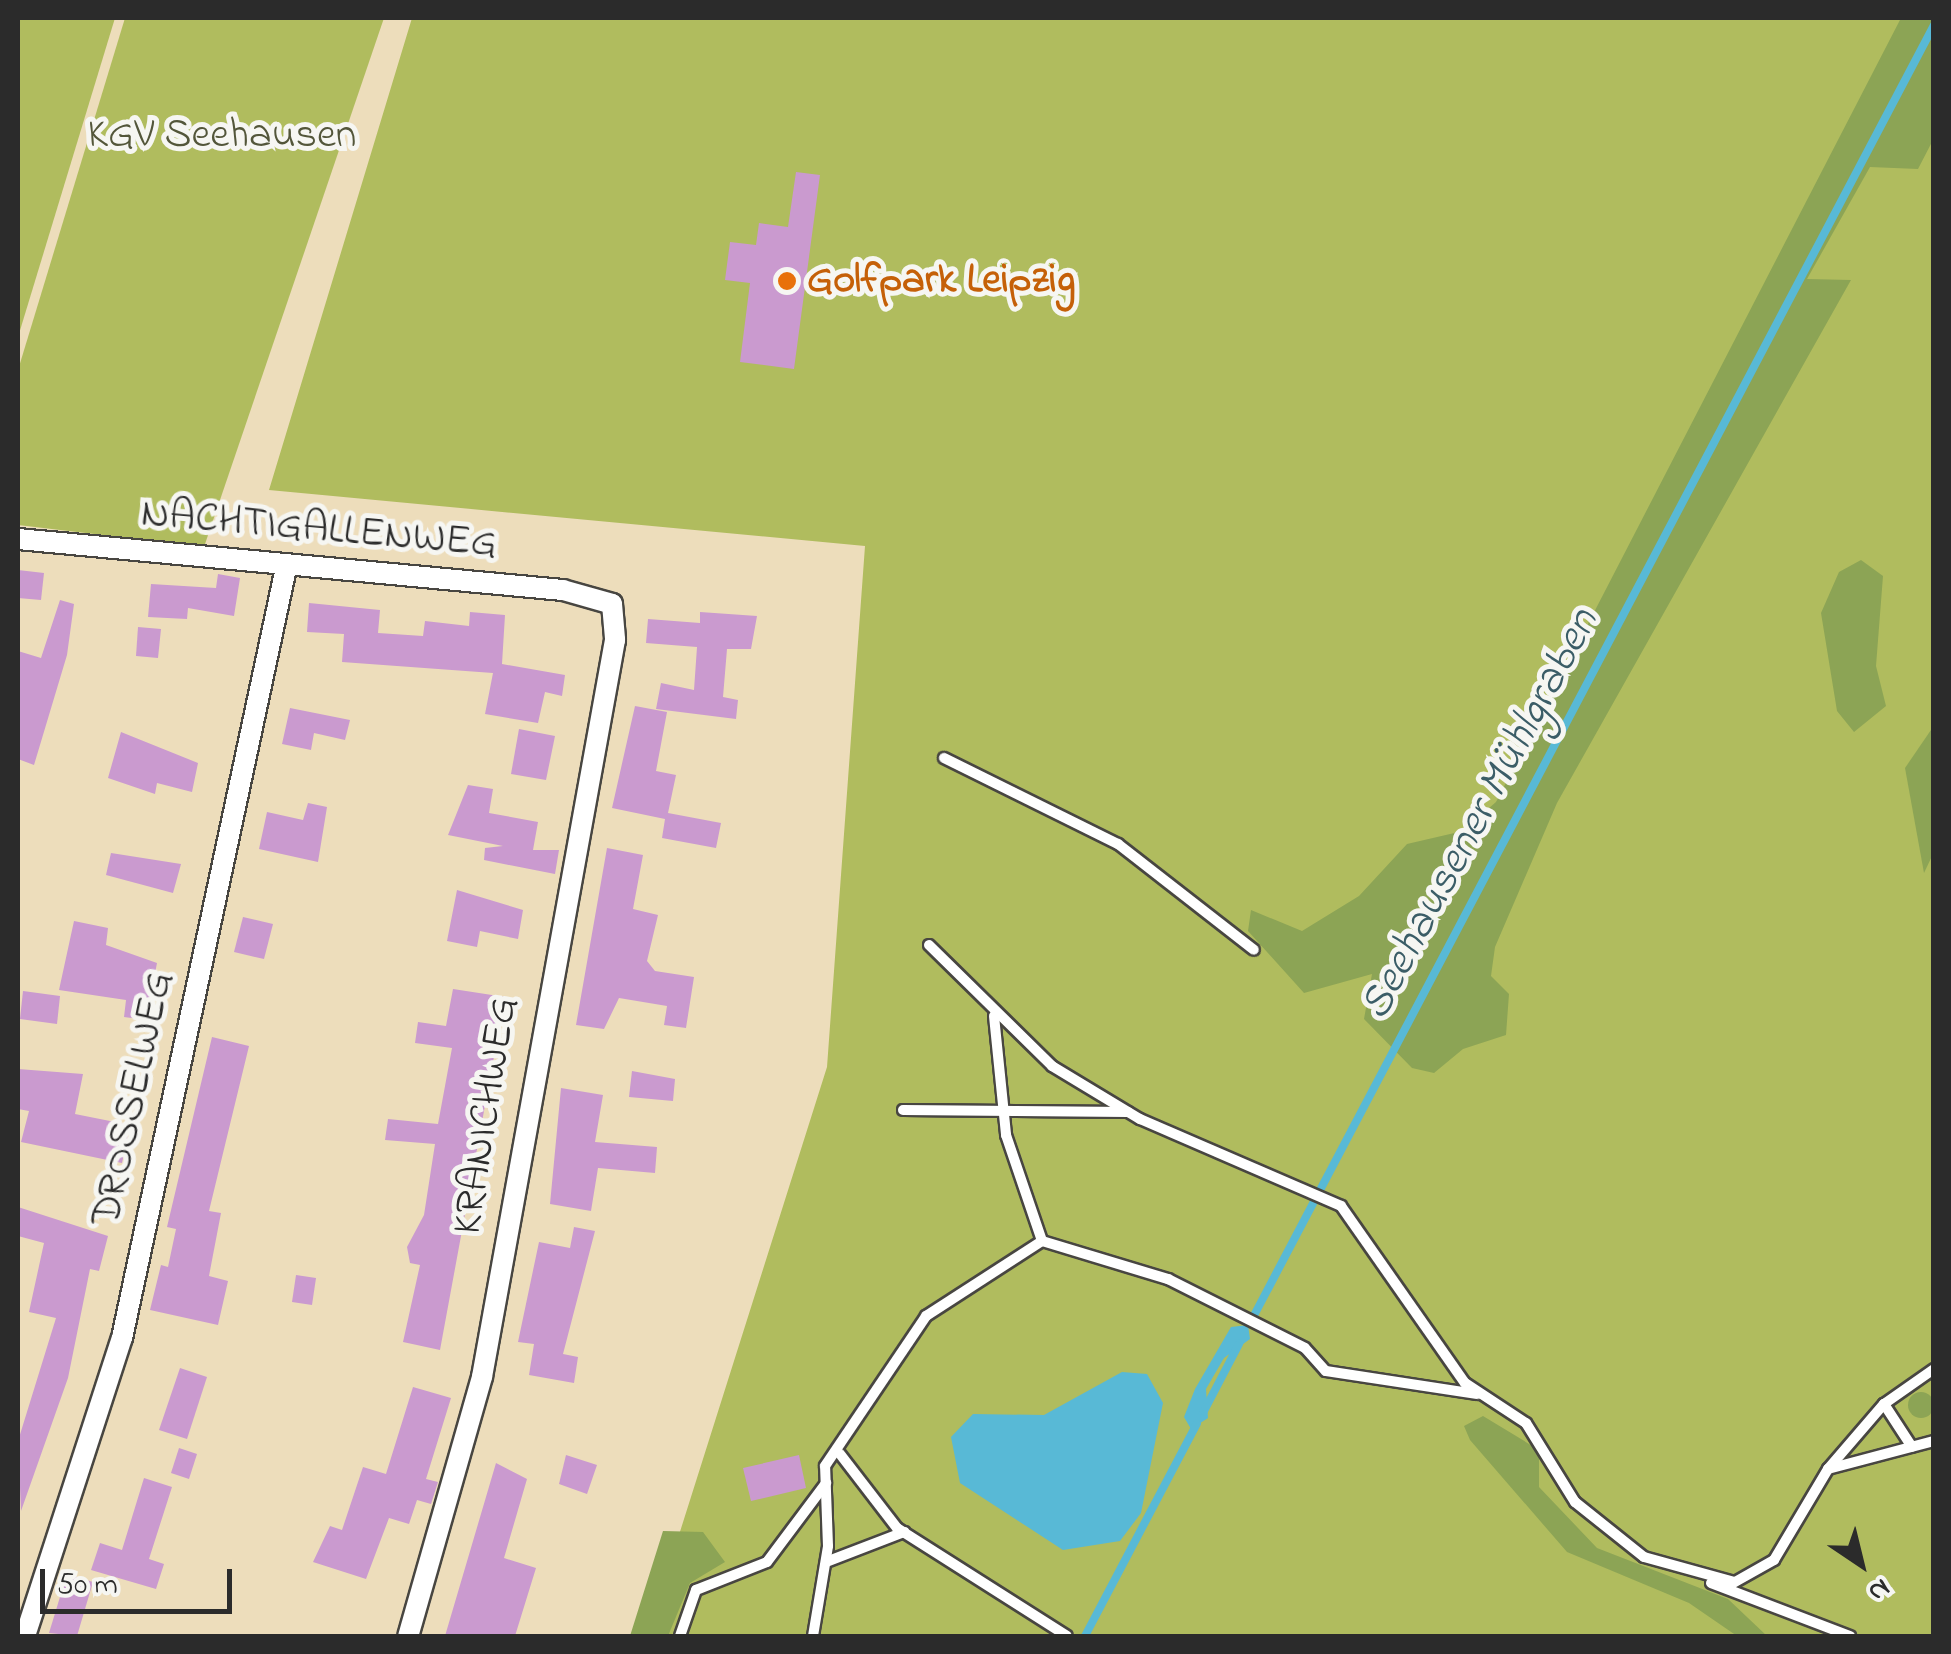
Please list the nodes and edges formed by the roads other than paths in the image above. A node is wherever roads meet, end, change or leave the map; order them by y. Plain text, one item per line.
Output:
1 (18, 539) edge
2 (286, 568) junction
3 (612, 604) joint
4 (944, 758) dead end
5 (928, 946) dead end
6 (1254, 950) dead end
7 (994, 1016) junction
8 (1003, 1109) junction
9 (903, 1110) dead end
10 (1128, 1112) junction
11 (1042, 1241) junction
12 (1934, 1369) edge
13 (1483, 1395) junction
14 (1884, 1404) junction
15 (1934, 1441) edge
16 (1912, 1447) junction
17 (840, 1454) junction
18 (1828, 1468) junction
19 (826, 1482) junction
20 (904, 1532) junction
21 (826, 1562) junction
22 (1706, 1581) junction
23 (25, 1636) edge
24 (408, 1636) edge
25 (680, 1636) edge
26 (814, 1636) edge
27 (1067, 1636) edge
28 (1850, 1636) edge

1 - 2 street, NACHTIGALLENWEG
2 - 3 street, NACHTIGALLENWEG
2 - 23 street, DROSSELWEG
3 - 24 street, KRANICHWEG
4 - 6 lane
5 - 7 lane
7 - 8 lane
7 - 10 lane
8 - 9 lane
8 - 10 lane
8 - 11 lane
10 - 13 lane
11 - 13 lane
11 - 17 lane
12 - 14 lane
13 - 22 lane
14 - 16 lane
14 - 18 lane
15 - 16 lane
16 - 18 lane
17 - 19 lane
17 - 20 lane
18 - 22 lane
19 - 21 lane
19 - 25 lane
20 - 21 lane
20 - 27 lane
21 - 26 lane
22 - 28 lane

